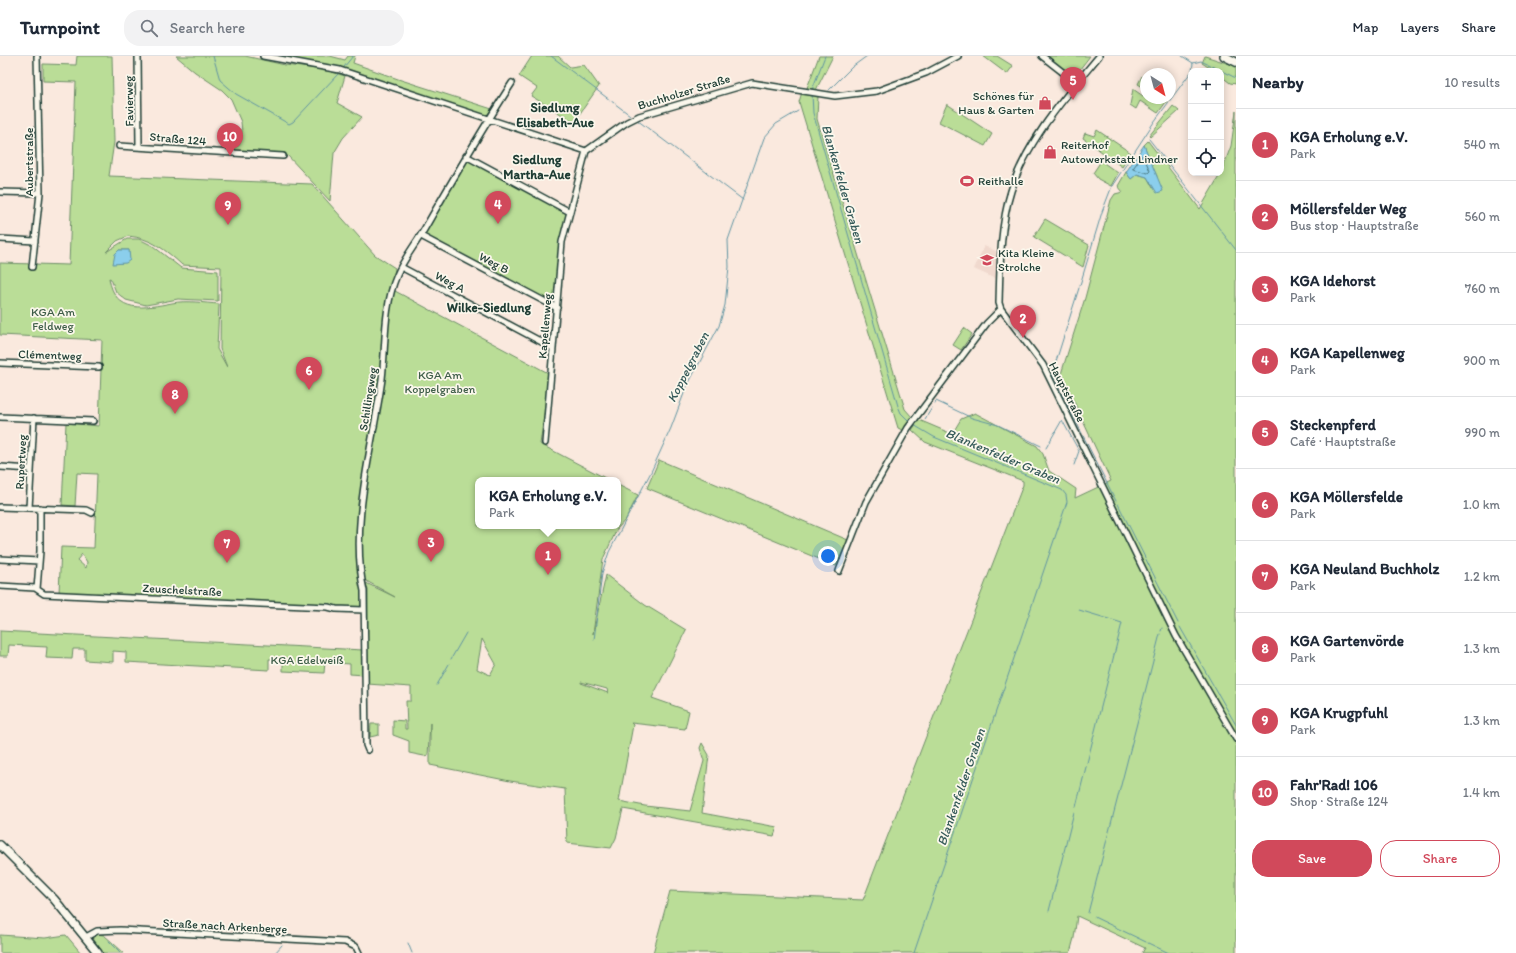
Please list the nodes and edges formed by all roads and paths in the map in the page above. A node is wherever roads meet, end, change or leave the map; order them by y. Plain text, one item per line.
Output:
1 (37, 56) edge
2 (138, 56) edge
3 (263, 56) edge
4 (958, 56) edge
5 (1042, 56) edge
6 (1099, 56) edge
7 (1224, 56) edge
8 (1236, 62) edge
9 (1083, 75) junction
10 (1070, 76) junction
11 (512, 83) dead end
12 (1073, 86) junction
13 (489, 119) junction
14 (119, 146) dead end
15 (140, 146) junction
16 (586, 150) junction
17 (283, 156) dead end
18 (466, 156) junction
19 (0, 192) edge
20 (40, 193) junction
21 (570, 212) junction
22 (421, 236) junction
23 (0, 239) edge
24 (35, 241) junction
25 (32, 266) dead end
26 (401, 267) junction
27 (557, 308) junction
28 (1001, 309) junction
29 (554, 348) junction
30 (0, 363) edge
31 (99, 367) dead end
32 (0, 417) edge
33 (34, 418) junction
34 (93, 421) dead end
35 (545, 443) dead end
36 (0, 467) edge
37 (31, 469) junction
38 (0, 507) edge
39 (29, 508) junction
40 (40, 508) junction
41 (92, 513) dead end
42 (0, 559) edge
43 (39, 561) junction
44 (839, 570) dead end
45 (0, 586) edge
46 (37, 589) junction
47 (364, 610) junction
48 (1236, 739) edge
49 (368, 750) dead end
50 (0, 846) edge
51 (86, 937) junction
52 (98, 953) edge
53 (359, 953) edge

1 - 20 street, Aubertstraße
2 - 15 street, Favierweg
3 - 13 street
4 - 16 street, Buchholzer Straße
5 - 10 street
6 - 9 street
7 - 8 main road
9 - 10 street
9 - 12 street
10 - 12 street
11 - 13 street, Schillingweg
12 - 28 street
13 - 16 street
13 - 18 street, Schillingweg
14 - 15 street, Straße 124
15 - 17 street, Straße 124
16 - 21 street, Kapellenweg
18 - 21 street
18 - 22 street, Schillingweg
19 - 20 street
20 - 24 street, Aubertstraße
21 - 27 street, Kapellenweg
22 - 26 street, Schillingweg
22 - 27 street, Weg B
23 - 24 street
24 - 25 street, Aubertstraße
26 - 29 street, Weg A
26 - 47 street, Schillingweg
27 - 29 street, Kapellenweg
28 - 44 street
28 - 48 street, Hauptstraße
29 - 35 street, Kapellenweg
30 - 31 street, Clémentweg
32 - 33 street
33 - 34 street
33 - 37 street, Rupertweg
36 - 37 street
37 - 39 street, Rupertweg
38 - 39 street
39 - 40 street
40 - 41 street
40 - 43 street
42 - 43 street
43 - 46 street
45 - 46 street, Zeuschelstraße
46 - 47 street, Zeuschelstraße
47 - 49 street, Schillingweg
50 - 51 main road
51 - 52 main road
51 - 53 street, Straße nach Arkenberge

